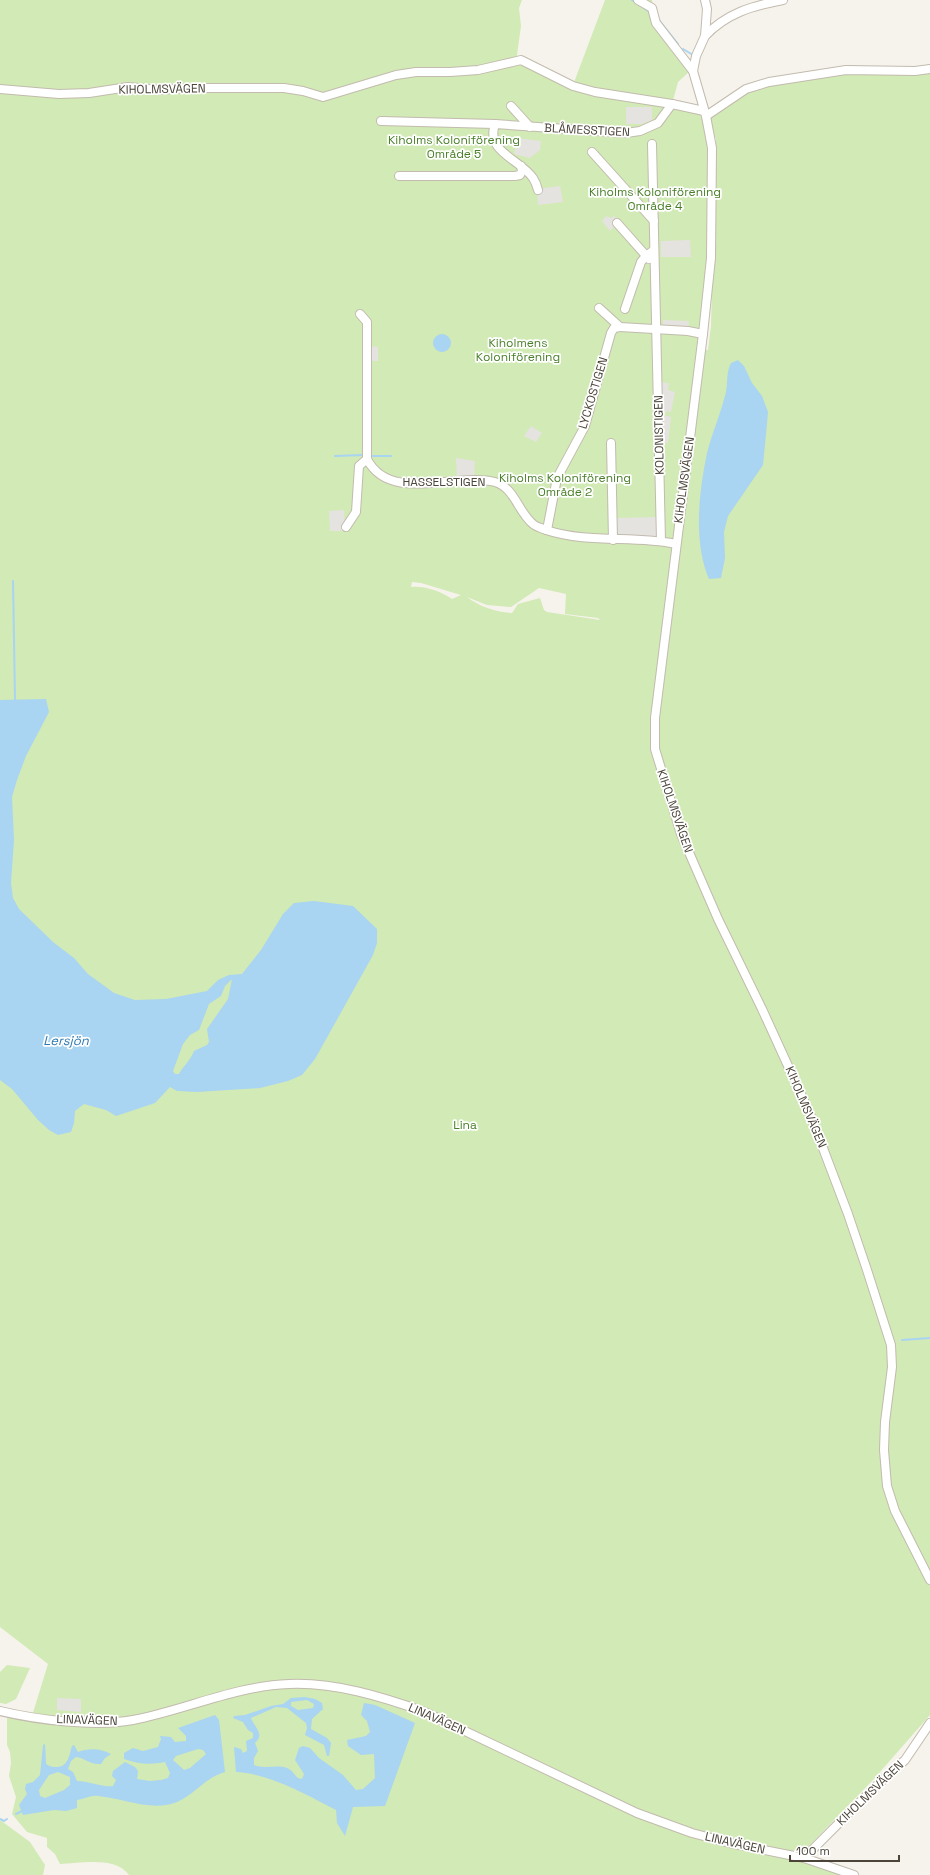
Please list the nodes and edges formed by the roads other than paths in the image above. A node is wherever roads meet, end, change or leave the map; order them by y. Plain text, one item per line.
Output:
1 (638, 0) edge
2 (705, 0) edge
3 (783, 0) edge
4 (652, 4) edge
5 (705, 36) junction
6 (930, 69) edge
7 (693, 71) junction
8 (0, 89) edge
9 (672, 104) junction
10 (511, 106) dead end
11 (705, 113) junction
12 (381, 121) dead end
13 (495, 124) junction
14 (530, 127) junction
15 (652, 144) dead end
16 (592, 152) dead end
17 (521, 166) junction
18 (398, 176) dead end
19 (538, 190) dead end
20 (654, 222) junction
21 (617, 223) dead end
22 (654, 250) junction
23 (646, 256) junction
24 (655, 266) junction
25 (599, 308) dead end
26 (625, 309) dead end
27 (360, 314) dead end
28 (620, 327) junction
29 (656, 329) junction
30 (703, 334) junction
31 (611, 443) dead end
32 (367, 459) junction
33 (346, 527) dead end
34 (547, 530) junction
35 (613, 540) junction
36 (661, 541) junction
37 (676, 544) junction
38 (930, 1580) edge
39 (0, 1711) edge
40 (930, 1723) edge
41 (804, 1858) junction
42 (854, 1875) edge

1 - 4 street
2 - 5 street
3 - 5 street
4 - 7 street
5 - 7 street
6 - 11 street
7 - 11 street, KIHOLMSVÄGEN
8 - 9 street, KIHOLMSVÄGEN
9 - 11 street
9 - 14 street, BLÅMESSTIGEN
10 - 14 street, BLÅMESSTIGEN
11 - 30 street, KIHOLMSVÄGEN
12 - 13 street, BLÅMESSTIGEN
13 - 14 street, BLÅMESSTIGEN
13 - 17 street
15 - 20 street, KOLONISTIGEN
16 - 20 street
17 - 18 street
17 - 19 street
20 - 22 street, KOLONISTIGEN
21 - 23 street
22 - 23 street
22 - 24 street, KOLONISTIGEN
23 - 24 street
23 - 26 street
24 - 29 street, KOLONISTIGEN
25 - 28 street
27 - 32 street
28 - 29 street
28 - 34 street, LYCKOSTIGEN
29 - 30 street
29 - 36 street, KOLONISTIGEN
30 - 37 street, KIHOLMSVÄGEN
31 - 35 street
32 - 33 street
32 - 34 street, HASSELSTIGEN
34 - 35 street, HASSELSTIGEN
35 - 36 street, HASSELSTIGEN
36 - 37 street, HASSELSTIGEN
37 - 38 street, KIHOLMSVÄGEN
39 - 41 street, LINAVÄGEN
40 - 41 street, KIHOLMSVÄGEN
41 - 42 street, LINAVÄGEN

